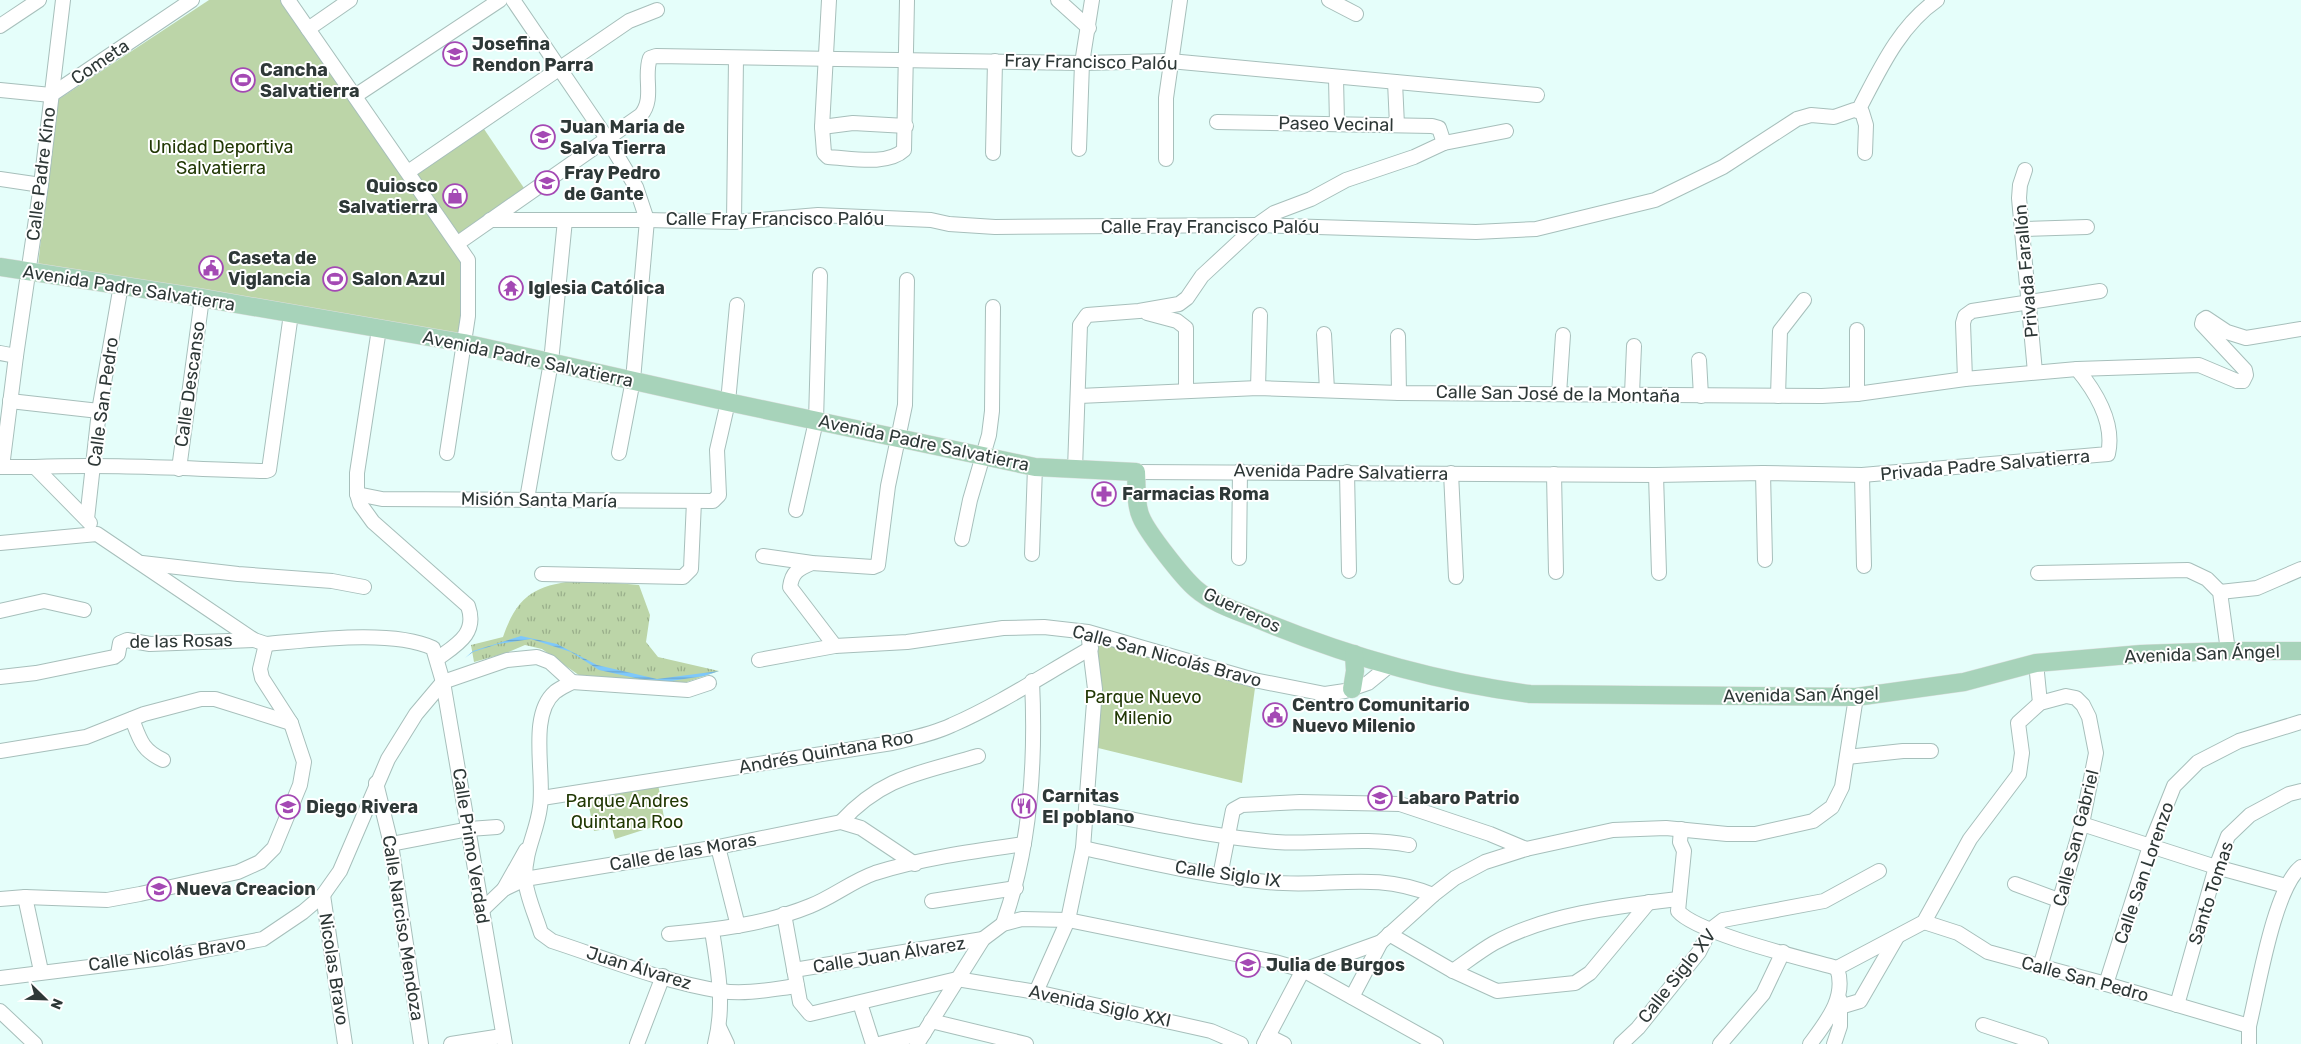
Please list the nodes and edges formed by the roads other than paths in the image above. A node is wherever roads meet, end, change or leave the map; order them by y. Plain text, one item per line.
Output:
1 (39, 0) edge
2 (63, 0) edge
3 (192, 0) edge
4 (288, 0) edge
5 (350, 0) edge
6 (500, 0) edge
7 (513, 0) edge
8 (829, 0) edge
9 (907, 0) edge
10 (1058, 0) edge
11 (1092, 0) edge
12 (1180, 0) edge
13 (1329, 0) edge
14 (1937, 0) edge
15 (657, 10) dead end
16 (1356, 14) dead end
17 (0, 26) edge
18 (1089, 28) junction
19 (308, 29) junction
20 (736, 58) junction
21 (827, 59) junction
22 (906, 60) junction
23 (995, 61) junction
24 (1170, 61) junction
25 (1082, 62) junction
26 (558, 68) junction
27 (1336, 78) junction
28 (1395, 82) junction
29 (0, 90) edge
30 (51, 95) junction
31 (1537, 95) dead end
32 (355, 96) junction
33 (1858, 111) junction
34 (1216, 122) dead end
35 (1337, 123) junction
36 (1397, 125) junction
37 (906, 126) junction
38 (822, 127) junction
39 (1506, 131) dead end
40 (606, 137) junction
41 (1444, 143) junction
42 (1079, 149) dead end
43 (993, 153) dead end
44 (1865, 153) dead end
45 (1166, 159) dead end
46 (2026, 170) dead end
47 (408, 172) junction
48 (0, 179) edge
49 (41, 185) junction
50 (490, 220) junction
51 (565, 220) junction
52 (647, 220) junction
53 (734, 222) junction
54 (1257, 225) junction
55 (2087, 227) dead end
56 (2022, 229) junction
57 (458, 243) junction
58 (0, 268) edge
59 (28, 271) junction
60 (820, 275) dead end
61 (907, 280) dead end
62 (121, 285) junction
63 (2100, 291) dead end
64 (202, 298) junction
65 (1804, 300) dead end
66 (2029, 302) junction
67 (737, 305) dead end
68 (993, 307) dead end
69 (1139, 311) junction
70 (291, 314) junction
71 (1260, 315) dead end
72 (379, 329) junction
73 (2301, 329) edge
74 (1857, 330) dead end
75 (1324, 334) dead end
76 (1563, 335) dead end
77 (1398, 336) dead end
78 (464, 343) junction
79 (1634, 346) dead end
80 (0, 353) edge
81 (16, 356) junction
82 (1700, 360) dead end
83 (551, 362) junction
84 (2077, 369) junction
85 (2035, 372) junction
86 (1965, 379) junction
87 (633, 380) junction
88 (1258, 388) junction
89 (1186, 390) junction
90 (1327, 390) junction
91 (1399, 393) junction
92 (1558, 394) junction
93 (1632, 394) junction
94 (1857, 394) junction
95 (1079, 396) junction
96 (1701, 396) junction
97 (1778, 396) junction
98 (10, 401) junction
99 (728, 402) junction
100 (99, 411) junction
101 (816, 421) junction
102 (900, 438) junction
103 (2, 441) edge
104 (447, 453) dead end
105 (618, 453) dead end
106 (982, 457) junction
107 (94, 464) junction
108 (36, 466) junction
109 (1, 467) edge
110 (1035, 467) junction
111 (179, 469) junction
112 (1075, 469) junction
113 (1240, 471) junction
114 (1136, 472) junction
115 (1347, 472) junction
116 (1451, 473) junction
117 (1762, 473) junction
118 (1554, 474) junction
119 (1656, 475) junction
120 (1862, 475) junction
121 (357, 494) junction
122 (526, 499) junction
123 (694, 501) junction
124 (796, 510) dead end
125 (87, 519) junction
126 (97, 534) junction
127 (962, 539) dead end
128 (0, 543) edge
129 (1032, 554) dead end
130 (763, 556) dead end
131 (1239, 558) dead end
132 (1765, 560) dead end
133 (139, 563) junction
134 (812, 563) junction
135 (1864, 566) dead end
136 (2301, 569) edge
137 (1349, 571) dead end
138 (1556, 572) dead end
139 (1659, 573) dead end
140 (542, 574) dead end
141 (2038, 574) dead end
142 (1456, 577) dead end
143 (364, 587) dead end
144 (2220, 592) junction
145 (0, 610) edge
146 (84, 610) dead end
147 (1088, 632) junction
148 (260, 642) junction
149 (836, 646) junction
150 (1090, 648) junction
151 (2298, 648) edge
152 (2228, 651) junction
153 (435, 654) junction
154 (1354, 654) junction
155 (759, 660) dead end
156 (2036, 664) junction
157 (1390, 665) junction
158 (0, 677) edge
159 (444, 682) junction
160 (572, 682) junction
161 (1032, 682) junction
162 (710, 683) dead end
163 (1352, 689) junction
164 (1856, 698) junction
165 (2040, 703) junction
166 (132, 719) junction
167 (2301, 722) edge
168 (291, 723) junction
169 (0, 749) edge
170 (1931, 751) dead end
171 (978, 756) dead end
172 (1847, 756) junction
173 (163, 760) dead end
174 (376, 783) junction
175 (2301, 791) edge
176 (542, 798) junction
177 (1087, 811) junction
178 (841, 822) junction
179 (2082, 824) junction
180 (497, 827) dead end
181 (468, 830) junction
182 (1228, 836) junction
183 (1680, 836) junction
184 (391, 844) junction
185 (528, 844) junction
186 (1024, 844) junction
187 (1409, 845) dead end
188 (2150, 846) junction
189 (718, 847) junction
190 (1083, 848) junction
191 (1526, 849) junction
192 (915, 864) junction
193 (2301, 867) edge
194 (2216, 868) junction
195 (1879, 871) dead end
196 (1220, 876) junction
197 (525, 879) junction
198 (2015, 884) dead end
199 (2286, 886) junction
200 (1016, 888) junction
201 (504, 889) junction
202 (323, 895) junction
203 (1432, 895) junction
204 (1678, 896) junction
205 (25, 897) junction
206 (0, 899) edge
207 (932, 901) dead end
208 (2061, 901) junction
209 (1649, 902) junction
210 (481, 911) junction
211 (784, 914) junction
212 (1068, 920) junction
213 (1924, 922) junction
214 (1003, 924) junction
215 (738, 926) junction
216 (1710, 930) junction
217 (712, 931) junction
218 (669, 934) dead end
219 (1897, 936) junction
220 (1385, 938) junction
221 (983, 939) junction
222 (1783, 952) junction
223 (2040, 967) junction
224 (1836, 968) junction
225 (794, 970) junction
226 (1303, 970) junction
227 (41, 971) junction
228 (1453, 972) junction
229 (663, 976) junction
230 (0, 978) edge
231 (958, 979) junction
232 (2106, 984) junction
233 (797, 986) junction
234 (721, 991) junction
235 (1036, 992) junction
236 (1352, 997) junction
237 (1840, 1000) junction
238 (860, 1003) junction
239 (2177, 1005) junction
240 (0, 1011) edge
241 (1983, 1025) dead end
242 (2249, 1026) junction
243 (719, 1027) junction
244 (924, 1033) edge
245 (504, 1040) edge
246 (1266, 1040) edge
247 (34, 1044) edge
248 (345, 1044) edge
249 (421, 1044) edge
250 (451, 1044) edge
251 (637, 1044) edge
252 (715, 1044) edge
253 (728, 1044) edge
254 (873, 1044) edge
255 (879, 1044) edge
256 (1026, 1044) edge
257 (1240, 1044) edge
258 (1284, 1044) edge
259 (1436, 1044) edge
260 (1621, 1044) edge
261 (1720, 1044) edge
262 (1810, 1044) edge
263 (1834, 1044) edge
264 (2041, 1044) edge
265 (2249, 1044) edge

1 - 17 street
2 - 30 street, Calle Padre Kino
3 - 30 street, Cometa
4 - 19 street
5 - 19 street
6 - 32 street
7 - 26 street
8 - 21 street
9 - 22 street
10 - 18 street
11 - 18 street
12 - 24 street
13 - 16 street
14 - 33 street
15 - 26 street
18 - 25 street
19 - 32 street
20 - 21 street, Fray Francisco Palóu
20 - 40 street, Fray Francisco Palóu
20 - 53 street
21 - 22 street, Fray Francisco Palóu
21 - 38 street
22 - 23 street, Fray Francisco Palóu
22 - 37 street
23 - 25 street, Fray Francisco Palóu
23 - 43 street
24 - 25 street, Fray Francisco Palóu
24 - 27 street, Fray Francisco Palóu
24 - 45 street
25 - 42 street
26 - 40 street
26 - 47 street
27 - 28 street, Fray Francisco Palóu
27 - 35 street
28 - 31 street, Fray Francisco Palóu
28 - 36 street
29 - 30 street
30 - 49 street, Calle Padre Kino
32 - 47 street
33 - 44 street
33 - 54 street, Calle Fray Francisco Palóu
34 - 35 street, Paseo Vecinal
35 - 36 street, Paseo Vecinal
36 - 41 street, Paseo Vecinal
37 - 38 street
37 - 38 street
39 - 41 street, Paseo Vecinal
40 - 50 street
40 - 52 street
41 - 54 street, Paseo Vecinal
46 - 56 street, Privada Farallón
47 - 57 street
48 - 49 street
49 - 59 street, Calle Padre Kino
50 - 51 street, Calle Fray Francisco Palóu
50 - 57 street
51 - 52 street, Calle Fray Francisco Palóu
51 - 83 street
52 - 53 street, Calle Fray Francisco Palóu
52 - 87 street
53 - 54 street, Calle Fray Francisco Palóu
54 - 69 street, Paseo Vecinal
55 - 56 street
56 - 66 street, Privada Farallón
57 - 78 street
58 - 59 main road, Avenida Padre Salvatierra
59 - 62 main road, Avenida Padre Salvatierra
59 - 81 street, Calle Padre Kino
60 - 101 street
61 - 102 street
62 - 64 main road, Avenida Padre Salvatierra
62 - 100 street, Calle San Pedro
63 - 66 street
64 - 70 main road, Avenida Padre Salvatierra
64 - 111 street, Calle Descanso
65 - 97 street
66 - 85 street, Privada Farallón
66 - 86 street
67 - 99 street
68 - 106 street
69 - 89 street
69 - 95 street
70 - 72 main road, Avenida Padre Salvatierra
70 - 111 street
71 - 88 street
72 - 78 main road, Avenida Padre Salvatierra
72 - 121 street
73 - 84 street, Calle San José de la Montaña
74 - 94 street
75 - 90 street
76 - 92 street
77 - 91 street
78 - 83 main road, Avenida Padre Salvatierra
78 - 104 street
79 - 93 street
80 - 81 street
81 - 98 street, Calle Padre Kino
82 - 96 street
83 - 87 main road, Avenida Padre Salvatierra
83 - 122 street
84 - 85 street, Calle San José de la Montaña
84 - 120 street, Privada Padre Salvatierra
85 - 86 street, Calle San José de la Montaña
86 - 94 street, Calle San José de la Montaña
87 - 99 main road, Avenida Padre Salvatierra
87 - 105 street
88 - 89 street, Calle San José de la Montaña
88 - 90 street, Calle San José de la Montaña
89 - 95 street, Calle San José de la Montaña
90 - 91 street, Calle San José de la Montaña
91 - 92 street, Calle San José de la Montaña
92 - 93 street, Calle San José de la Montaña
93 - 96 street, Calle San José de la Montaña
94 - 97 street, Calle San José de la Montaña
95 - 112 street
96 - 97 street, Calle San José de la Montaña
98 - 100 street
98 - 103 street, Calle Padre Kino
99 - 101 main road, Avenida Padre Salvatierra
99 - 123 street, Misión Santa María
100 - 107 street, Calle San Pedro
101 - 102 main road, Avenida Padre Salvatierra
101 - 124 street
102 - 106 main road, Avenida Padre Salvatierra
102 - 134 street
103 - 109 street, Calle Padre Kino
106 - 110 main road, Avenida Padre Salvatierra
106 - 127 street
107 - 108 street
107 - 111 street
107 - 125 street, Calle San Pedro
108 - 109 street
108 - 125 street
110 - 112 main road, Avenida Padre Salvatierra
110 - 129 street
112 - 114 main road, Avenida Padre Salvatierra
113 - 114 street, Avenida Padre Salvatierra
113 - 115 street, Avenida Padre Salvatierra
113 - 131 street
114 - 154 main road, Guerreros
115 - 116 street, Avenida Padre Salvatierra
115 - 137 street
116 - 118 street, Avenida Padre Salvatierra
116 - 142 street
117 - 119 street, Avenida Padre Salvatierra
117 - 120 street, Avenida Padre Salvatierra
117 - 132 street
118 - 119 street, Avenida Padre Salvatierra
118 - 138 street
119 - 139 street
120 - 135 street
121 - 122 street, Misión Santa María
121 - 153 street
122 - 123 street, Misión Santa María
123 - 140 street
125 - 126 street
126 - 128 street
126 - 133 street
130 - 134 street
133 - 143 street
133 - 148 street
134 - 149 street
136 - 144 street
141 - 144 street
144 - 152 street
145 - 146 street
147 - 149 street, Calle San Nicolás Bravo
147 - 150 street
147 - 163 street, Calle San Nicolás Bravo
148 - 153 street
148 - 158 street, de las Rosas
148 - 168 street
149 - 155 street, Calle San Nicolás Bravo
150 - 161 street, Andrés Quintana Roo
150 - 177 street
151 - 152 main road, Avenida San Ángel
152 - 156 main road, Avenida San Ángel
153 - 159 street, Calle Primo Verdad
154 - 157 main road, Guerreros
154 - 163 main road
156 - 164 main road, Avenida San Ángel
156 - 165 street
157 - 163 street, Calle San Nicolás Bravo
157 - 164 main road, Avenida San Ángel
159 - 160 street
159 - 174 street, Calle Nicolás Bravo
159 - 181 street, Calle Primo Verdad
160 - 162 street
160 - 176 street
161 - 176 street, Andrés Quintana Roo
161 - 186 street
164 - 172 street
165 - 179 street, Calle San Gabriel
165 - 213 street
166 - 168 street
166 - 169 street
166 - 173 street
167 - 188 street, Calle San Lorenzo
168 - 205 street
170 - 172 street
171 - 178 street
172 - 183 street
174 - 184 street, Calle Narciso Mendoza
174 - 202 street, Calle Nicolás Bravo
175 - 194 street, Santo Tomas
176 - 185 street
177 - 182 street
177 - 190 street
178 - 189 street, Calle de las Moras
178 - 192 street
179 - 188 street
179 - 208 street, Calle San Gabriel
180 - 181 street
181 - 184 street
181 - 210 street, Calle Primo Verdad
182 - 187 street
182 - 191 street
182 - 196 street
183 - 191 street
183 - 204 street
184 - 249 street, Calle Narciso Mendoza
185 - 197 street
185 - 201 street
186 - 192 street
186 - 200 street
188 - 194 street
188 - 232 street, Calle San Lorenzo
189 - 197 street, Calle de las Moras
189 - 215 street
190 - 196 street, Calle Siglo IX
190 - 212 street
191 - 203 street
192 - 211 street
193 - 199 street
194 - 199 street
194 - 239 street, Santo Tomas
195 - 216 street, Calle Siglo XV
196 - 203 street, Calle Siglo IX
197 - 201 street, Calle de las Moras
197 - 229 street, Juan Álvarez
198 - 208 street
199 - 242 street
200 - 207 street
200 - 214 street
201 - 210 street
202 - 227 street, Calle Nicolás Bravo
202 - 248 street, Nicolas Bravo
203 - 220 street
204 - 209 street
204 - 216 street
205 - 206 street
205 - 227 street
208 - 223 street, Calle San Gabriel
209 - 228 street
209 - 228 street
210 - 245 street, Calle Primo Verdad
211 - 215 street
211 - 225 street
212 - 214 street
212 - 226 street
212 - 235 street
213 - 219 street
213 - 223 street, Calle San Pedro
214 - 221 street
215 - 217 street
216 - 222 street
216 - 260 street, Calle Siglo XV
217 - 218 street
217 - 234 street
219 - 224 street
219 - 237 street
220 - 226 street
220 - 228 street
220 - 236 street
221 - 225 street, Calle Juan Álvarez
221 - 231 street
222 - 224 street
222 - 261 street
223 - 232 street, Calle San Pedro
224 - 237 street
225 - 233 street
226 - 236 street
226 - 246 street
227 - 230 street, Calle Nicolás Bravo
229 - 234 street, Juan Álvarez
229 - 251 street
231 - 235 street, Avenida Siglo XXI
231 - 238 street
231 - 244 street
232 - 239 street, Calle San Pedro
233 - 234 street, Juan Álvarez
233 - 238 street
234 - 243 street
235 - 257 street, Avenida Siglo XXI
236 - 259 street
237 - 262 street
237 - 263 street
238 - 254 street
239 - 242 street, Calle San Pedro
240 - 247 street
241 - 264 street
242 - 265 street
243 - 252 street
243 - 253 street
244 - 255 street
244 - 256 street
245 - 250 street
246 - 258 street

